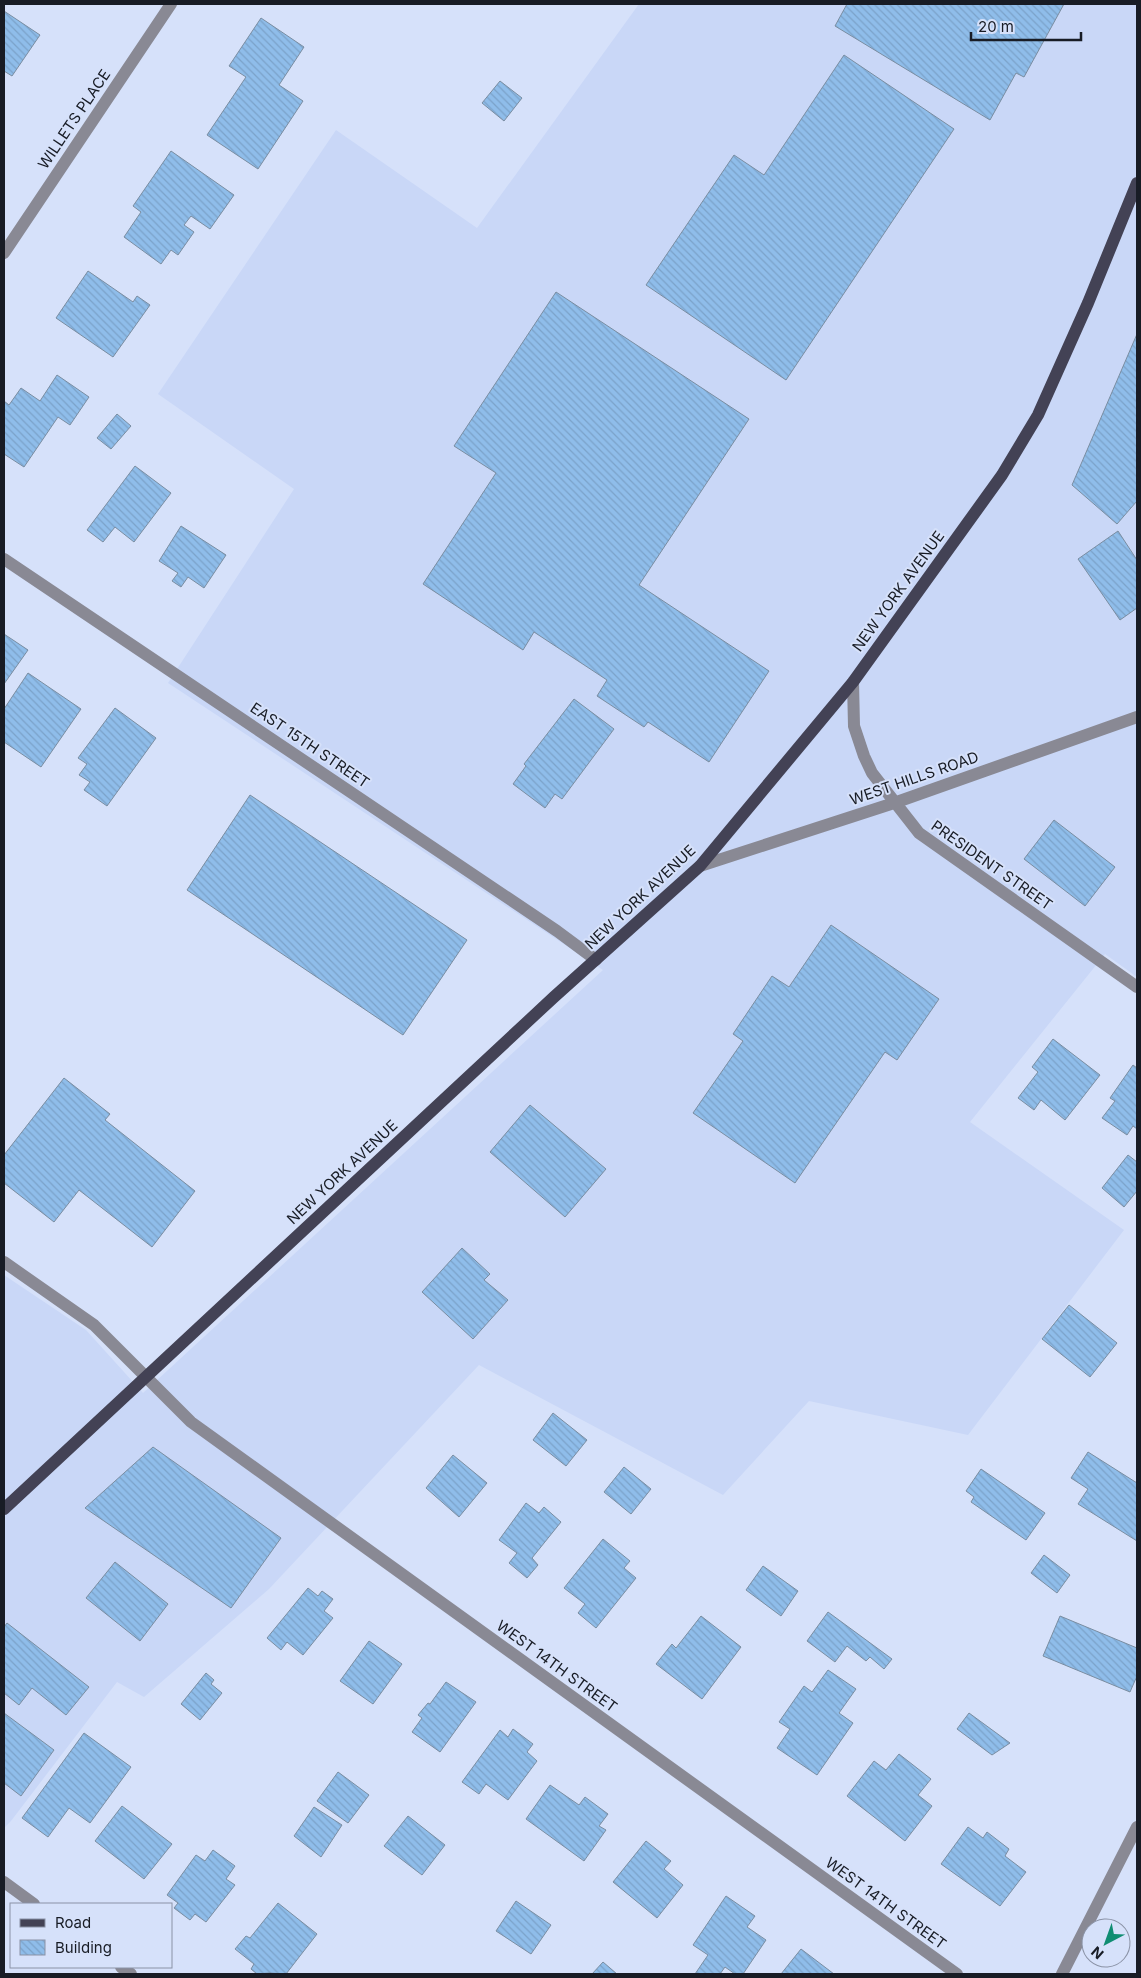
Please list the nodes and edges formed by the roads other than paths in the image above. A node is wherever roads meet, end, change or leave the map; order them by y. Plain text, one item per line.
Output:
1 (171, 4) edge
2 (1137, 183) edge
3 (4, 253) edge
4 (4, 559) edge
5 (853, 682) junction
6 (1137, 716) edge
7 (894, 803) junction
8 (700, 866) junction
9 (596, 960) junction
10 (1137, 987) edge
11 (4, 1262) edge
12 (146, 1377) junction
13 (4, 1509) edge
14 (1137, 1827) edge
15 (4, 1882) edge
16 (33, 1903) edge
17 (957, 1974) edge
18 (1062, 1974) edge

1 - 3 street, WILLETS PLACE
2 - 5 main road, NEW YORK AVENUE
4 - 9 street, EAST 15TH STREET
5 - 7 street, PRESIDENT STREET
5 - 8 main road, NEW YORK AVENUE
6 - 7 street, WEST HILLS ROAD
7 - 8 street, WEST HILLS ROAD
7 - 10 street, PRESIDENT STREET
8 - 9 main road, NEW YORK AVENUE
9 - 12 main road, NEW YORK AVENUE
11 - 12 street, WEST 14TH STREET
12 - 13 main road, NEW YORK AVENUE
12 - 17 street, WEST 14TH STREET
14 - 18 street
15 - 16 street

